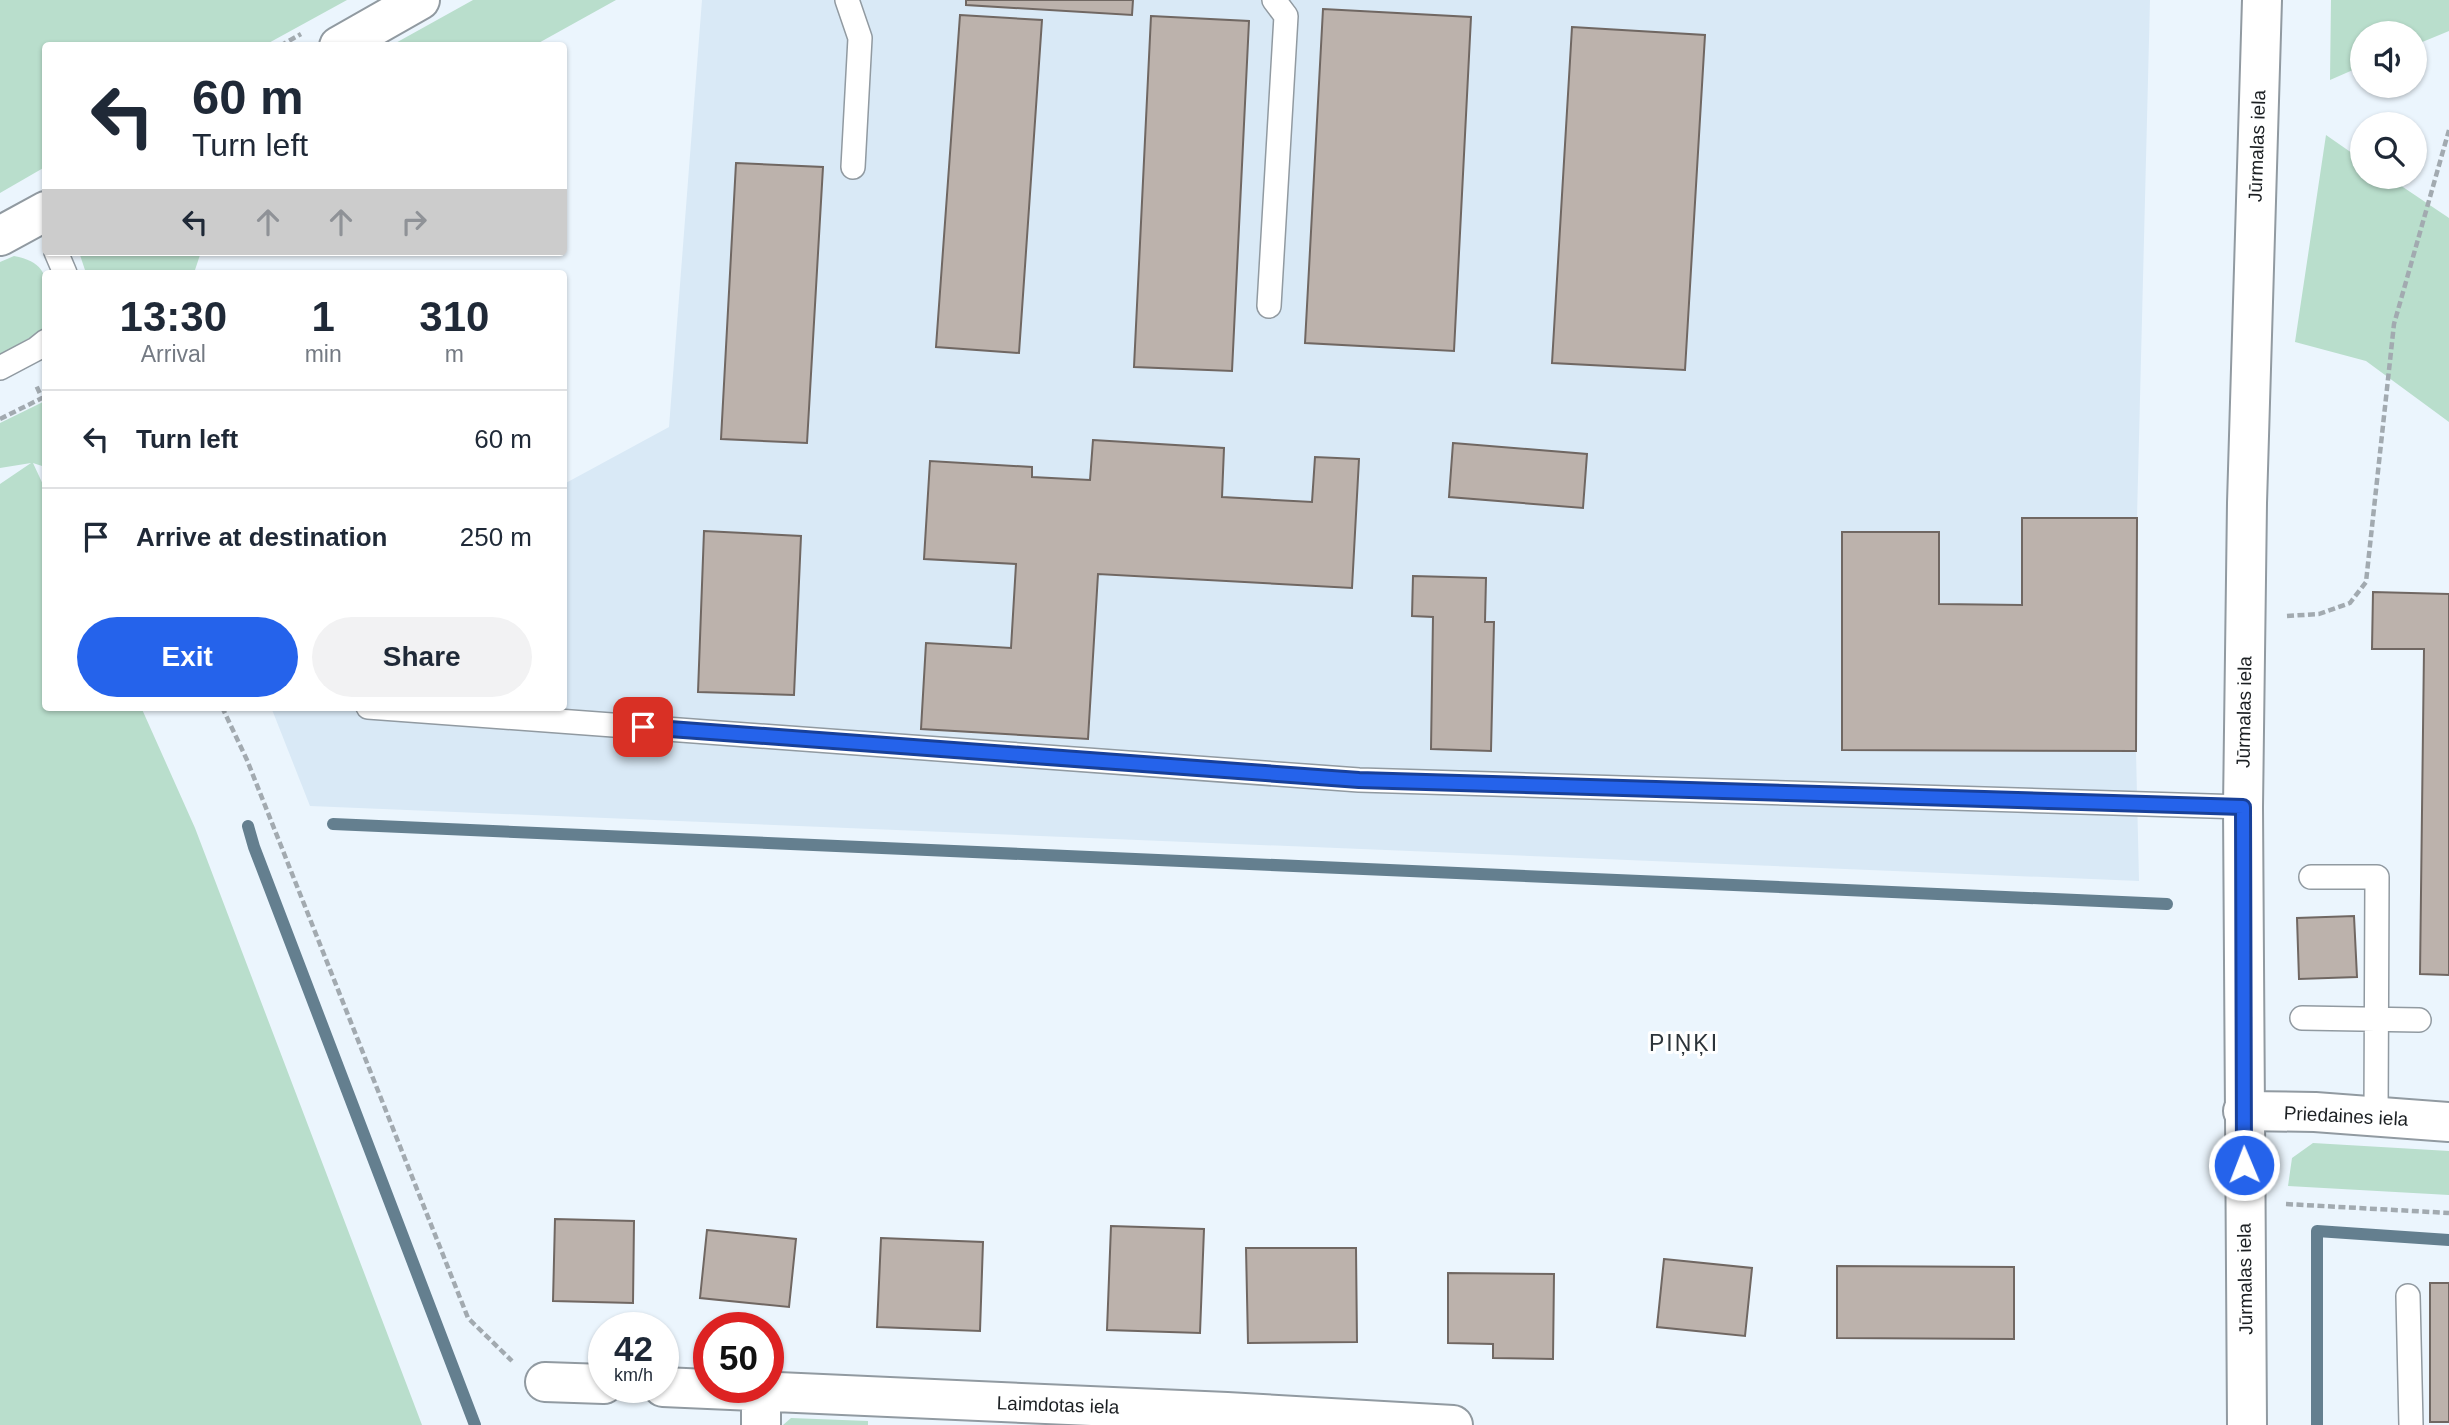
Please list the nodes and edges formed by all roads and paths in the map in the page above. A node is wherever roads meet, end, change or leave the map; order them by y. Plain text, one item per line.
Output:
1 (420, 0) edge
2 (848, 0) edge
3 (1274, 0) edge
4 (2262, 0) edge
5 (346, 42) edge
6 (2449, 130) edge
7 (853, 167) dead end
8 (42, 218) edge
9 (0, 236) edge
10 (1269, 306) dead end
11 (42, 344) edge
12 (0, 368) edge
13 (2284, 617) dead end
14 (224, 711) edge
15 (422, 711) edge
16 (2243, 807) junction
17 (2311, 877) dead end
18 (2302, 1018) dead end
19 (2376, 1020) junction
20 (2419, 1020) dead end
21 (2243, 1111) junction
22 (2376, 1117) junction
23 (2449, 1122) edge
24 (2274, 1204) dead end
25 (2449, 1213) edge
26 (2408, 1296) dead end
27 (545, 1382) joint
28 (588, 1383) edge
29 (679, 1391) edge
30 (761, 1409) edge
31 (1223, 1419) edge
32 (1453, 1425) edge
33 (2246, 1425) edge
34 (2412, 1425) edge

1 - 5 main road
2 - 7 lane
3 - 10 lane
4 - 16 main road, Jūrmalas iela
6 - 13 path
8 - 9 main road
11 - 12 lane
14 - 27 path
15 - 16 lane
16 - 21 main road, Jūrmalas iela
17 - 19 lane
18 - 19 lane
19 - 20 lane
19 - 22 lane
21 - 22 main road, Priedaines iela
21 - 33 main road, Jūrmalas iela
22 - 23 main road, Priedaines iela
24 - 25 path
26 - 34 lane
27 - 28 main road
29 - 30 main road, Laimdotas iela
30 - 31 main road, Laimdotas iela
31 - 32 main road, Laimdotas iela

